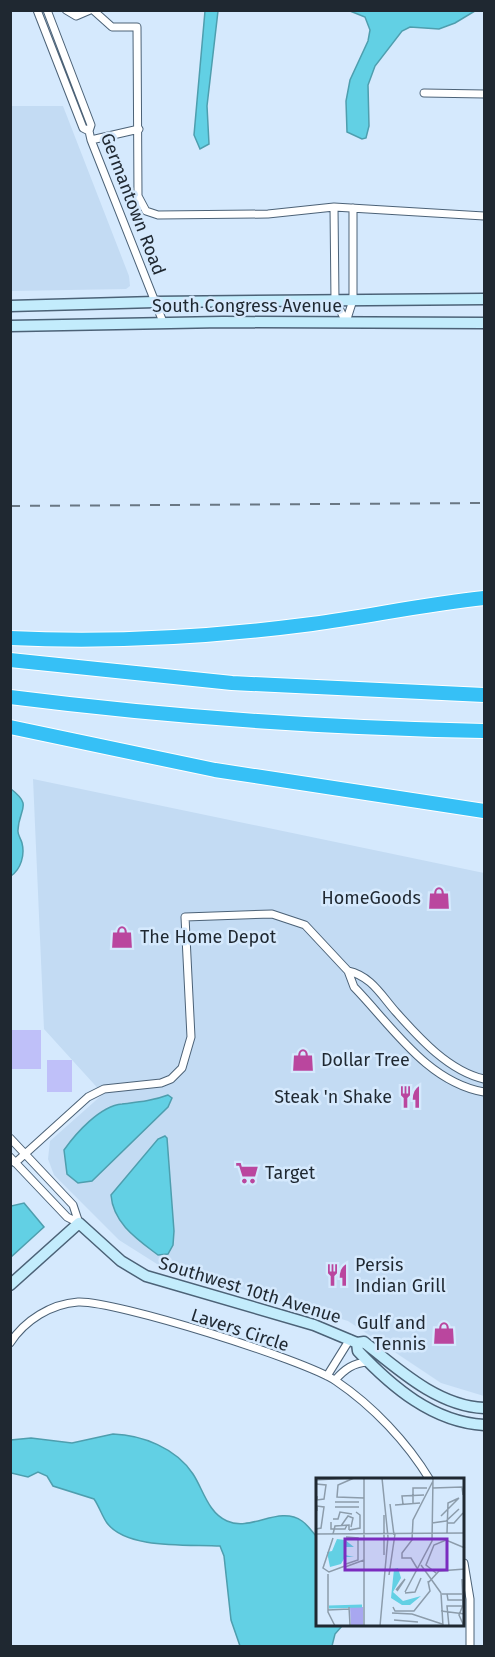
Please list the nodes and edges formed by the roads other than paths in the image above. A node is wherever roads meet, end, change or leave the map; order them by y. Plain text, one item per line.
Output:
1 (38, 10) edge
2 (47, 10) edge
3 (66, 10) edge
4 (91, 10) edge
5 (61, 74) junction
6 (424, 93) dead end
7 (484, 94) edge
8 (84, 105) junction
9 (139, 129) junction
10 (89, 131) junction
11 (91, 140) junction
12 (334, 207) junction
13 (353, 208) junction
14 (484, 216) edge
15 (484, 299) edge
16 (335, 300) junction
17 (353, 300) junction
18 (155, 302) junction
19 (10, 306) edge
20 (163, 322) junction
21 (346, 322) junction
22 (484, 323) edge
23 (10, 326) edge
24 (480, 597) edge
25 (10, 638) edge
26 (10, 660) edge
27 (484, 695) edge
28 (10, 697) edge
29 (10, 727) edge
30 (484, 731) edge
31 (484, 813) edge
32 (348, 972) junction
33 (484, 1079) edge
34 (484, 1092) edge
35 (10, 1138) edge
36 (26, 1154) junction
37 (13, 1160) edge
38 (79, 1223) junction
39 (10, 1286) edge
40 (353, 1341) junction
41 (10, 1343) edge
42 (368, 1362) junction
43 (327, 1376) junction
44 (335, 1380) junction
45 (484, 1408) edge
46 (484, 1425) edge
47 (429, 1478) edge
48 (465, 1569) edge
49 (470, 1647) edge

1 - 5 street, Germantown Road
2 - 8 street, Germantown Road
3 - 4 street
4 - 9 street
5 - 8 street
5 - 10 street, Germantown Road
6 - 7 street
8 - 10 street, Germantown Road
9 - 11 street
9 - 12 street
10 - 11 street, Germantown Road
11 - 18 street, Germantown Road
12 - 13 street
12 - 16 street
13 - 14 street
13 - 17 street
15 - 17 main road, South Congress Avenue
16 - 17 main road, South Congress Avenue
16 - 18 main road, South Congress Avenue
16 - 21 street
17 - 21 street
18 - 19 main road, South Congress Avenue
18 - 20 street, Germantown Road
20 - 21 main road, South Congress Avenue
20 - 23 main road, South Congress Avenue
21 - 22 main road, South Congress Avenue
24 - 25 highway
26 - 27 highway
28 - 30 highway
29 - 31 highway
32 - 33 street
32 - 34 street
32 - 36 street
35 - 36 street
36 - 37 street
36 - 38 street
37 - 38 street
38 - 39 main road
38 - 40 main road, Southwest 10th Avenue
40 - 42 main road, Southwest 10th Avenue
40 - 43 street
40 - 45 main road, Southwest 10th Avenue
41 - 43 street, Lavers Circle
42 - 44 street
42 - 46 main road, Southwest 10th Avenue
43 - 44 street, Lavers Circle
44 - 47 street, Lavers Circle
48 - 49 street

